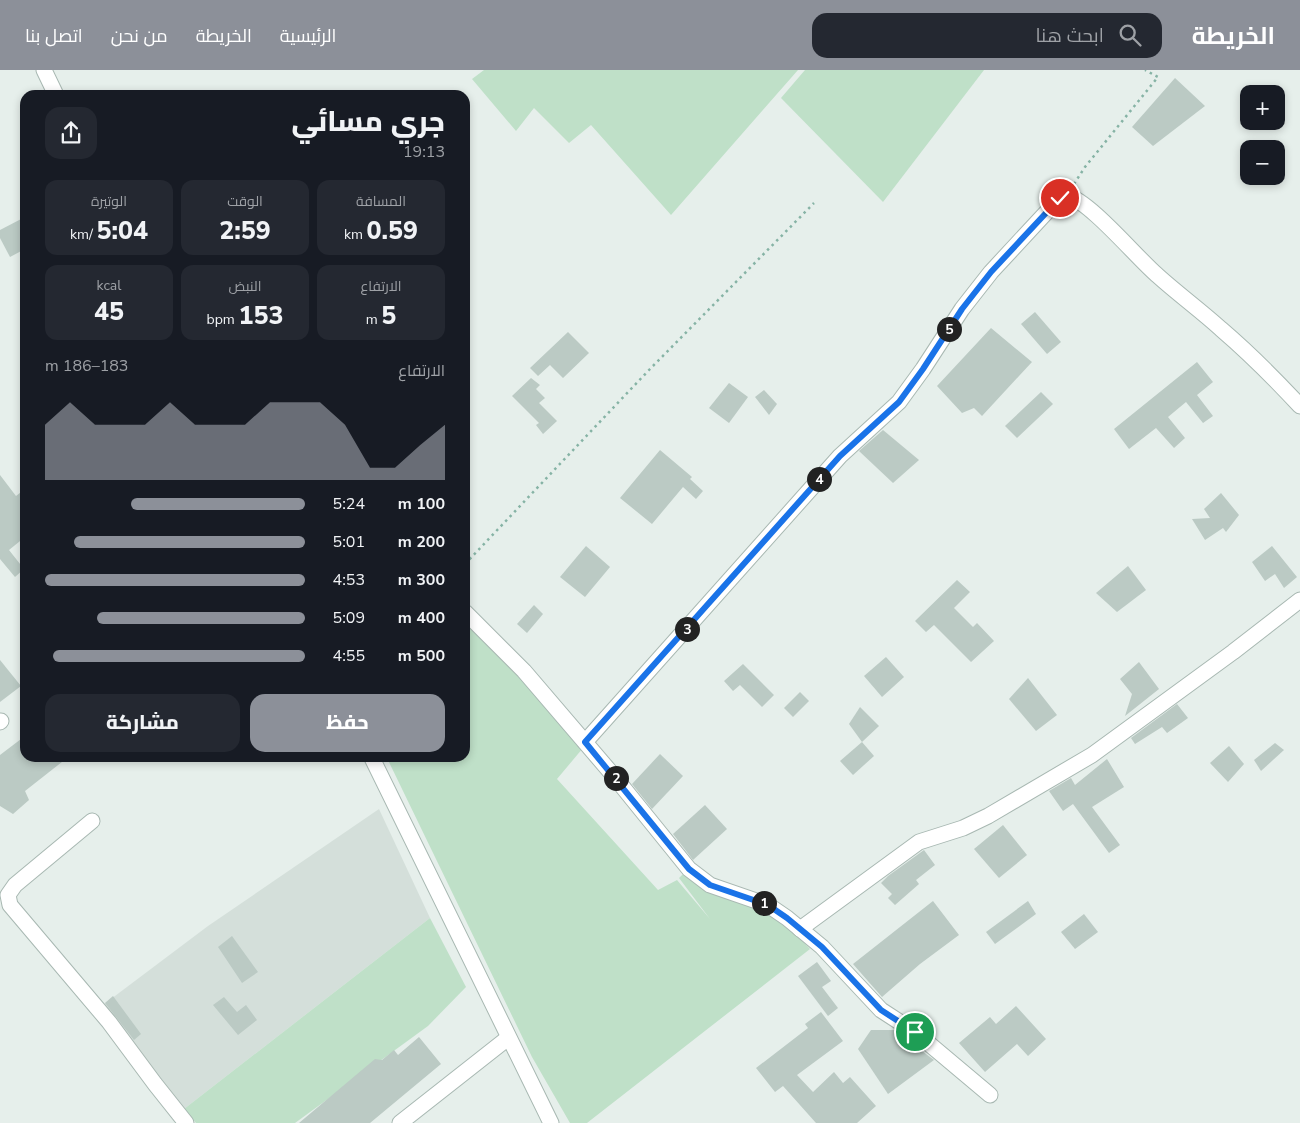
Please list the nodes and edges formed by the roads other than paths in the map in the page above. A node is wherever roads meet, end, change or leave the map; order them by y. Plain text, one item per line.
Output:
1 (44, 70) edge
2 (54, 90) edge
3 (1300, 406) edge
4 (1300, 601) edge
5 (470, 617) edge
6 (585, 742) junction
7 (374, 762) edge
8 (92, 821) dead end
9 (800, 929) junction
10 (508, 1038) junction
11 (990, 1095) dead end
12 (186, 1123) edge
13 (400, 1123) edge
14 (551, 1123) edge

1 - 2 street
3 - 6 street
4 - 9 street
5 - 6 street
6 - 9 street
7 - 10 street
8 - 12 street
9 - 11 street
10 - 13 street
10 - 14 street

